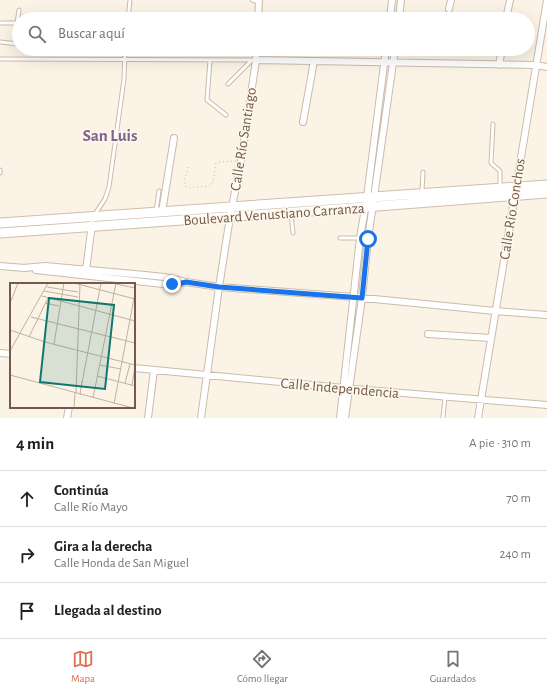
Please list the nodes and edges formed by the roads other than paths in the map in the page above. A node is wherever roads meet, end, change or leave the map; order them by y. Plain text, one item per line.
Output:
1 (130, 0) edge
2 (252, 0) edge
3 (392, 0) edge
4 (401, 0) edge
5 (451, 0) edge
6 (510, 0) edge
7 (546, 0) edge
8 (259, 1) edge
9 (449, 9) dead end
10 (129, 12) edge
11 (258, 12) edge
12 (391, 12) edge
13 (399, 12) edge
14 (507, 12) edge
15 (0, 23) edge
16 (12, 23) edge
17 (0, 42) edge
18 (12, 43) edge
19 (124, 56) edge
20 (255, 56) edge
21 (386, 56) edge
22 (394, 56) edge
23 (501, 56) edge
24 (0, 59) edge
25 (124, 60) junction
26 (210, 60) junction
27 (254, 60) junction
28 (314, 61) junction
29 (385, 63) junction
30 (393, 63) junction
31 (500, 65) junction
32 (536, 65) junction
33 (547, 67) edge
34 (228, 84) dead end
35 (226, 115) dead end
36 (303, 122) dead end
37 (493, 124) dead end
38 (174, 138) dead end
39 (0, 170) edge
40 (423, 172) dead end
41 (0, 173) edge
42 (547, 185) edge
43 (500, 188) junction
44 (159, 191) dead end
45 (515, 191) junction
46 (422, 193) junction
47 (547, 193) edge
48 (371, 197) junction
49 (232, 207) junction
50 (369, 207) junction
51 (159, 212) junction
52 (291, 212) junction
53 (93, 217) junction
54 (230, 217) junction
55 (0, 223) edge
56 (92, 227) junction
57 (0, 233) edge
58 (293, 233) dead end
59 (340, 238) dead end
60 (360, 238) junction
61 (368, 239) junction
62 (0, 266) edge
63 (23, 268) junction
64 (86, 270) junction
65 (186, 282) junction
66 (219, 287) junction
67 (354, 297) junction
68 (362, 298) junction
69 (495, 311) junction
70 (547, 315) edge
71 (428, 334) dead end
72 (490, 338) junction
73 (0, 353) edge
74 (10, 354) edge
75 (135, 368) edge
76 (154, 370) junction
77 (207, 375) junction
78 (346, 389) junction
79 (445, 397) junction
80 (481, 400) junction
81 (547, 405) edge
82 (69, 408) edge
83 (67, 418) edge
84 (148, 418) edge
85 (201, 418) edge
86 (340, 418) edge
87 (345, 418) edge
88 (443, 418) edge
89 (478, 418) edge

1 - 10 lane
2 - 8 lane
3 - 12 street
4 - 13 street
5 - 9 street
6 - 14 street
7 - 32 street, Calle Río Conchos
8 - 11 street
15 - 16 lane
17 - 18 lane
19 - 25 lane
20 - 27 street, Calle Río Santiago
21 - 29 street
22 - 30 street
23 - 31 street
24 - 25 lane
25 - 26 lane
25 - 53 lane
26 - 27 lane
26 - 35 lane
27 - 28 street
27 - 34 lane
27 - 49 street, Calle Río Santiago
28 - 29 street
28 - 36 street
29 - 30 street
29 - 48 street
30 - 31 street
30 - 48 street
31 - 32 street
32 - 33 street
32 - 45 street, Calle Río Conchos
37 - 43 lane
38 - 51 street
39 - 41 lane
40 - 46 lane
42 - 45 main road, Boulevard Venustiano Carranza
43 - 45 main road, Boulevard Venustiano Carranza
43 - 46 main road, Boulevard Venustiano Carranza
44 - 51 lane
45 - 47 main road, Boulevard Venustiano Carranza
45 - 50 main road, Boulevard Venustiano Carranza
45 - 69 street, Calle Río Conchos
46 - 48 main road, Boulevard Venustiano Carranza
48 - 49 main road, Boulevard Venustiano Carranza
48 - 50 street
49 - 51 main road, Boulevard Venustiano Carranza
49 - 54 street, Calle Río Santiago
50 - 52 main road, Boulevard Venustiano Carranza
50 - 60 street
50 - 61 street
51 - 53 main road, Boulevard Venustiano Carranza
52 - 54 main road, Boulevard Venustiano Carranza
52 - 58 lane
53 - 55 main road, Boulevard Venustiano Carranza
53 - 56 street
54 - 56 main road, Boulevard Venustiano Carranza
54 - 66 street, Calle Río Santiago
56 - 57 main road, Boulevard Venustiano Carranza
56 - 64 street
59 - 60 lane
60 - 61 street
60 - 67 street
61 - 68 street
62 - 63 street
63 - 64 street
63 - 65 street
64 - 65 street
65 - 66 street
66 - 67 street
66 - 77 street, Calle Río Santiago
67 - 68 street
67 - 78 street
68 - 69 street
68 - 78 street
69 - 70 street
69 - 72 street, Calle Río Conchos
71 - 72 street
72 - 80 street, Calle Río Conchos
73 - 74 street
75 - 76 street, Calle Independencia
76 - 77 street, Calle Independencia
76 - 84 street
77 - 78 street, Calle Independencia
77 - 85 street, Calle Río Santiago
78 - 79 street, Calle Independencia
78 - 86 street
78 - 87 street
79 - 80 street, Calle Independencia
79 - 88 lane
80 - 81 street, Calle Independencia
80 - 89 street, Calle Río Conchos
82 - 83 street

